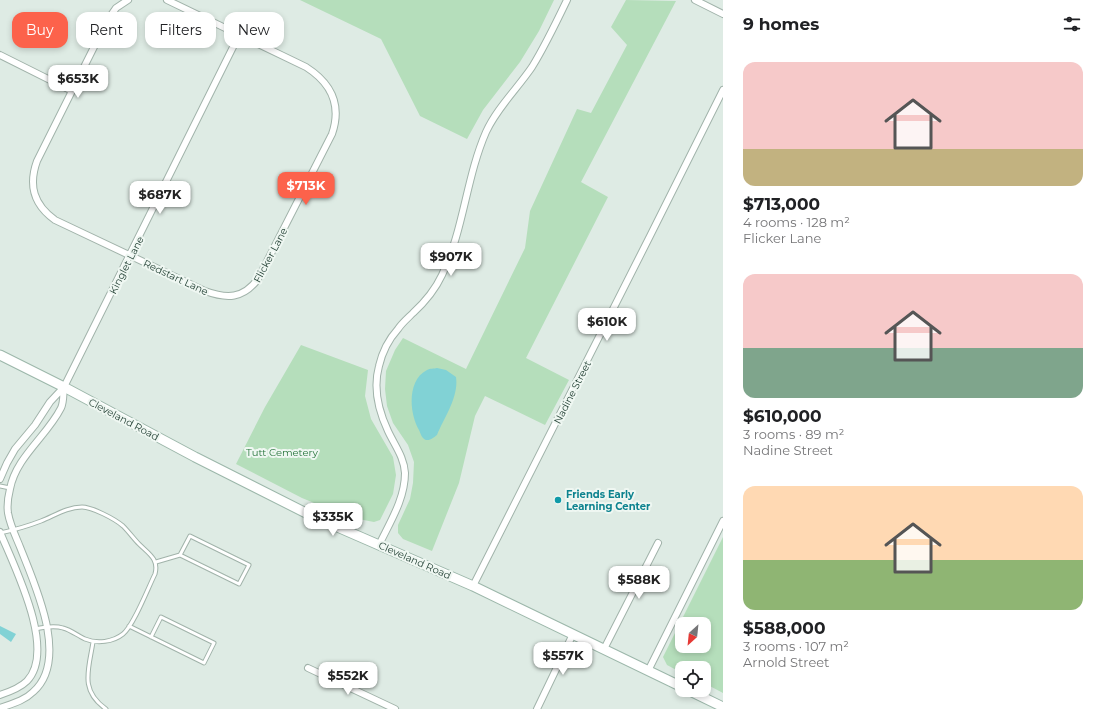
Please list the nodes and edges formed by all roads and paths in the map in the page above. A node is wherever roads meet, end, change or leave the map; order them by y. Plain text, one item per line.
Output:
1 (128, 0) edge
2 (167, 0) edge
3 (567, 0) edge
4 (695, 0) edge
5 (706, 2) edge
6 (723, 14) edge
7 (224, 28) edge
8 (233, 48) edge
9 (266, 48) edge
10 (0, 55) edge
11 (723, 90) edge
12 (72, 91) junction
13 (130, 256) junction
14 (237, 295) joint
15 (0, 355) edge
16 (64, 387) junction
17 (0, 479) edge
18 (0, 486) edge
19 (10, 488) junction
20 (723, 521) edge
21 (14, 530) junction
22 (0, 533) edge
23 (658, 543) dead end
24 (380, 544) junction
25 (180, 555) junction
26 (156, 562) junction
27 (474, 586) junction
28 (129, 626) junction
29 (47, 627) junction
30 (35, 629) junction
31 (573, 634) junction
32 (151, 637) junction
33 (93, 642) junction
34 (604, 649) junction
35 (308, 668) dead end
36 (648, 671) junction
37 (675, 684) edge
38 (0, 695) edge
39 (702, 697) edge
40 (0, 708) edge
41 (723, 708) edge
42 (106, 709) edge
43 (395, 709) edge
44 (537, 709) edge

1 - 12 street
2 - 7 street
3 - 24 street
4 - 5 street
5 - 6 street
8 - 13 street, Kinglet Lane
9 - 14 street, Flicker Lane
10 - 12 street
11 - 27 street, Nadine Street
12 - 13 street, Redstart Lane
13 - 14 street, Redstart Lane
13 - 16 street, Kinglet Lane
15 - 16 main road, Cleveland Road
16 - 17 street
16 - 19 street
16 - 24 main road, Cleveland Road
18 - 19 lane
19 - 21 street
20 - 36 street
21 - 22 lane
21 - 26 lane
21 - 29 street
22 - 30 street
23 - 34 street
24 - 27 main road, Cleveland Road
25 - 25 lane
25 - 26 lane
26 - 28 lane
27 - 31 main road, Cleveland Road
28 - 32 lane
28 - 33 lane
29 - 30 lane
29 - 33 lane
29 - 40 street
30 - 38 street
31 - 34 main road, Cleveland Road
31 - 44 street
32 - 32 lane
33 - 42 lane
34 - 36 main road, Cleveland Road
35 - 43 street
36 - 37 main road, Cleveland Road
39 - 41 main road

